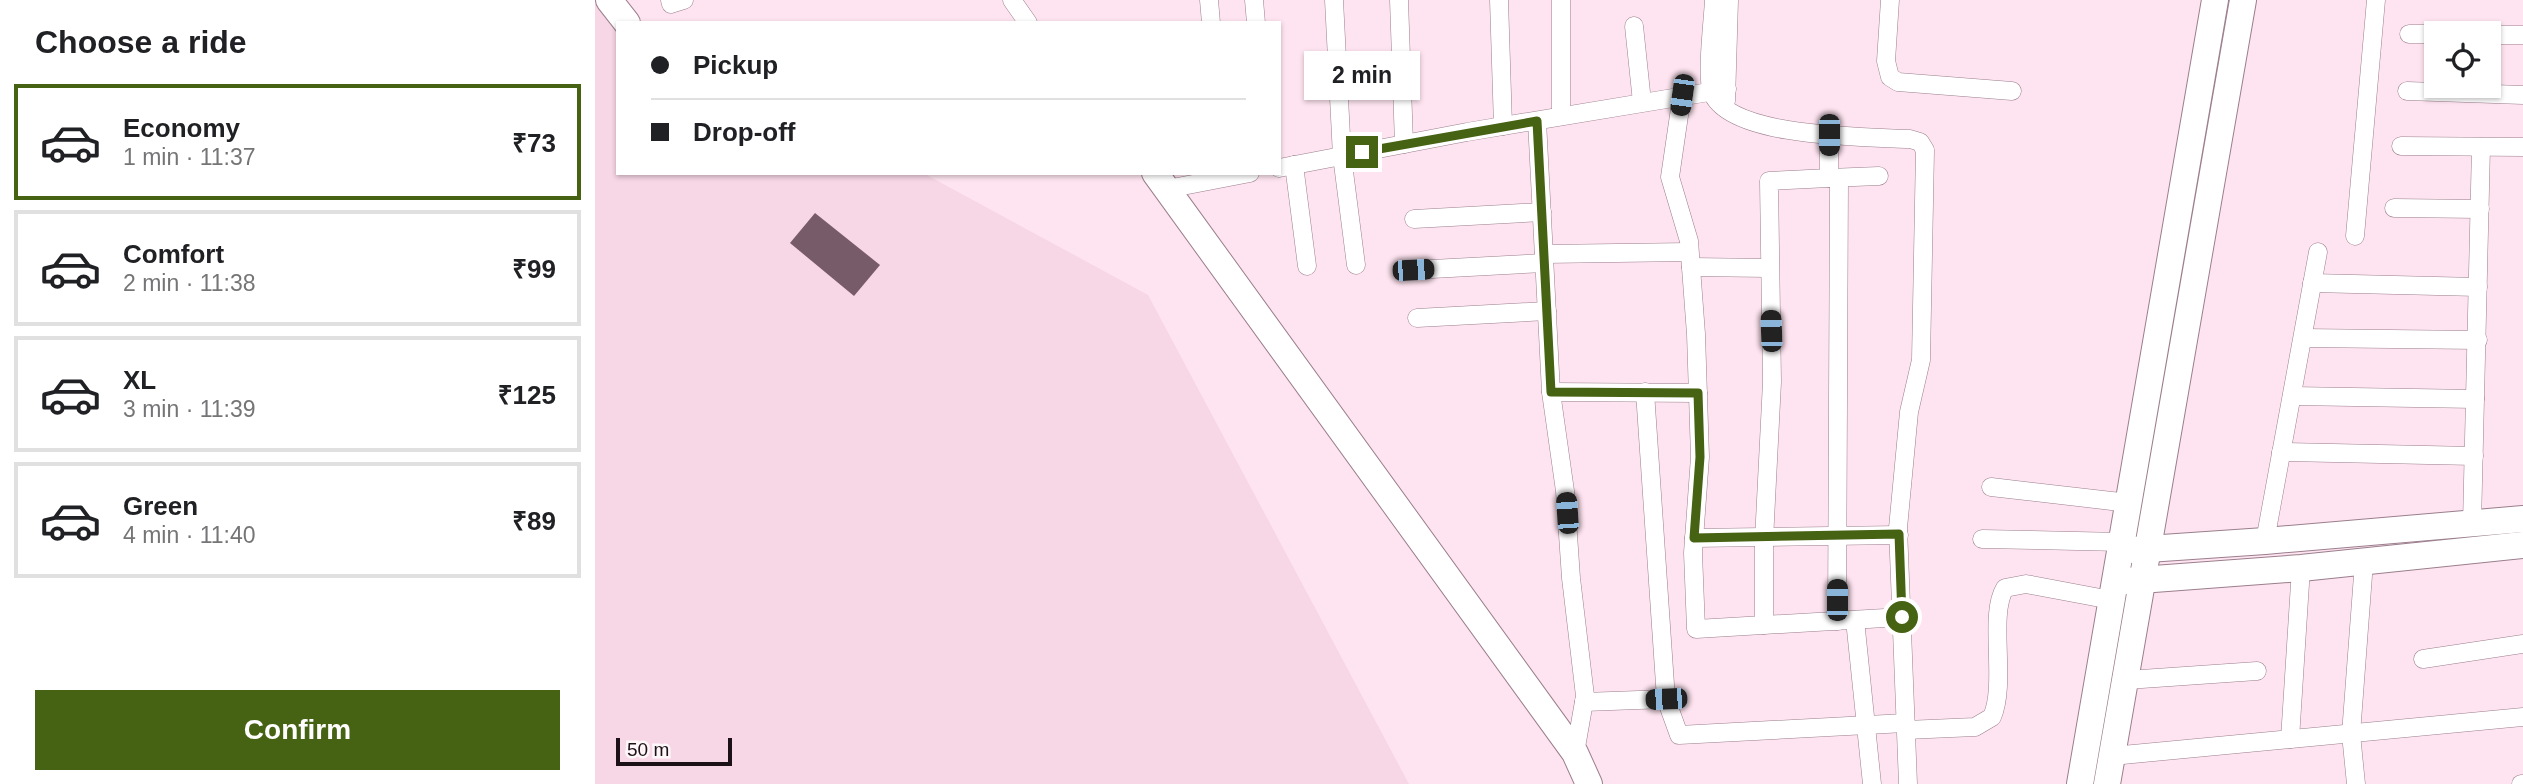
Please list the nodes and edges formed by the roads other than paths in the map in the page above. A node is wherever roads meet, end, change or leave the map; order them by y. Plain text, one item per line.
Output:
1 (609, 0) edge
2 (670, 0) edge
3 (684, 0) edge
4 (1012, 0) edge
5 (1209, 0) edge
6 (1254, 0) edge
7 (1334, 0) edge
8 (1399, 0) edge
9 (1499, 0) edge
10 (1561, 0) edge
11 (1714, 0) edge
12 (1729, 0) edge
13 (1891, 0) edge
14 (2215, 0) edge
15 (2243, 0) edge
16 (2376, 0) edge
17 (625, 21) edge
18 (1027, 21) edge
19 (1211, 21) edge
20 (1256, 21) edge
21 (1634, 26) dead end
22 (2409, 34) dead end
23 (2424, 34) edge
24 (2501, 35) edge
25 (2523, 35) edge
26 (1719, 90) junction
27 (2012, 91) dead end
28 (2407, 91) dead end
29 (1682, 95) junction
30 (2523, 95) edge
31 (1642, 102) junction
32 (1561, 117) junction
33 (1537, 121) junction
34 (1503, 126) junction
35 (1829, 135) junction
36 (1404, 144) junction
37 (2401, 146) dead end
38 (2481, 147) junction
39 (2523, 147) edge
40 (1342, 156) junction
41 (1286, 166) edge
42 (1221, 176) edge
43 (1879, 176) dead end
44 (1834, 178) junction
45 (1161, 181) edge
46 (2394, 208) dead end
47 (2480, 209) junction
48 (1542, 212) junction
49 (1414, 219) dead end
50 (2354, 236) dead end
51 (2318, 252) dead end
52 (1544, 259) junction
53 (1690, 259) junction
54 (1356, 265) dead end
55 (1307, 266) dead end
56 (1769, 268) junction
57 (1413, 270) dead end
58 (2312, 283) junction
59 (2478, 287) junction
60 (1547, 311) junction
61 (1417, 318) dead end
62 (2303, 338) junction
63 (2478, 340) junction
64 (1551, 392) junction
65 (1645, 393) junction
66 (1698, 393) junction
67 (2292, 396) junction
68 (2475, 399) junction
69 (2281, 452) junction
70 (2474, 456) junction
71 (1991, 487) dead end
72 (2129, 503) junction
73 (2523, 519) edge
74 (2472, 524) junction
75 (1899, 534) junction
76 (1765, 536) junction
77 (1837, 536) junction
78 (1694, 538) junction
79 (1982, 539) dead end
80 (2265, 541) junction
81 (2523, 545) edge
82 (2130, 547) junction
83 (2364, 562) junction
84 (2301, 568) junction
85 (2143, 580) junction
86 (2113, 591) junction
87 (1902, 617) junction
88 (1846, 620) junction
89 (1764, 625) junction
90 (2523, 644) edge
91 (2423, 660) dead end
92 (2257, 671) dead end
93 (2127, 680) junction
94 (1666, 699) junction
95 (1584, 702) junction
96 (2523, 717) edge
97 (1865, 725) junction
98 (1905, 727) junction
99 (2351, 734) junction
100 (2290, 739) junction
101 (1575, 753) junction
102 (2112, 756) junction
103 (1589, 784) edge
104 (1872, 784) edge
105 (1908, 784) edge
106 (2080, 784) edge
107 (2107, 784) edge
108 (2356, 784) edge

1 - 17 main road
2 - 3 street
4 - 18 street
5 - 19 street
6 - 20 street
7 - 40 street
8 - 36 street
9 - 34 street
10 - 32 street
11 - 26 street
12 - 26 street
13 - 27 street
14 - 72 main road
15 - 82 main road
16 - 50 street
21 - 31 street
22 - 23 street
24 - 25 street
26 - 29 street
26 - 35 street
28 - 30 street
29 - 31 street
29 - 53 street
31 - 32 street
32 - 33 street
33 - 34 street
33 - 48 street
34 - 36 street
35 - 44 street
35 - 75 street
36 - 40 street
37 - 38 street
38 - 39 street
38 - 47 street
40 - 41 street
40 - 54 street
41 - 55 street
42 - 45 street
43 - 44 street
44 - 56 street
44 - 77 street
45 - 101 main road
46 - 47 street
47 - 59 street
48 - 49 street
48 - 52 street
51 - 58 street
52 - 53 street
52 - 57 street
52 - 60 street
53 - 56 street
53 - 66 street
56 - 76 street
58 - 59 street
58 - 62 street
59 - 63 street
60 - 61 street
60 - 64 street
62 - 63 street
62 - 67 street
63 - 68 street
64 - 65 street
64 - 95 street
65 - 66 street
65 - 94 street
66 - 78 street
67 - 68 street
67 - 69 street
68 - 70 street
69 - 70 street
69 - 80 street
70 - 74 street
71 - 72 street
72 - 82 main road
73 - 74 main road
74 - 80 main road
75 - 77 street
75 - 87 street
76 - 77 street
76 - 78 street
76 - 89 street
77 - 88 street
78 - 89 street
79 - 82 street
80 - 82 main road
81 - 83 main road
82 - 85 main road
82 - 86 main road
83 - 84 main road
83 - 99 street
84 - 85 main road
84 - 100 street
85 - 86 main road
85 - 93 main road
86 - 98 street
86 - 106 main road
87 - 88 street
87 - 98 street
88 - 89 street
88 - 97 street
90 - 91 street
92 - 93 street
93 - 102 main road
94 - 95 street
94 - 97 street
95 - 101 street
96 - 99 street
97 - 98 street
97 - 104 street
98 - 105 street
99 - 100 street
99 - 108 street
100 - 102 street
101 - 103 main road
102 - 107 main road

